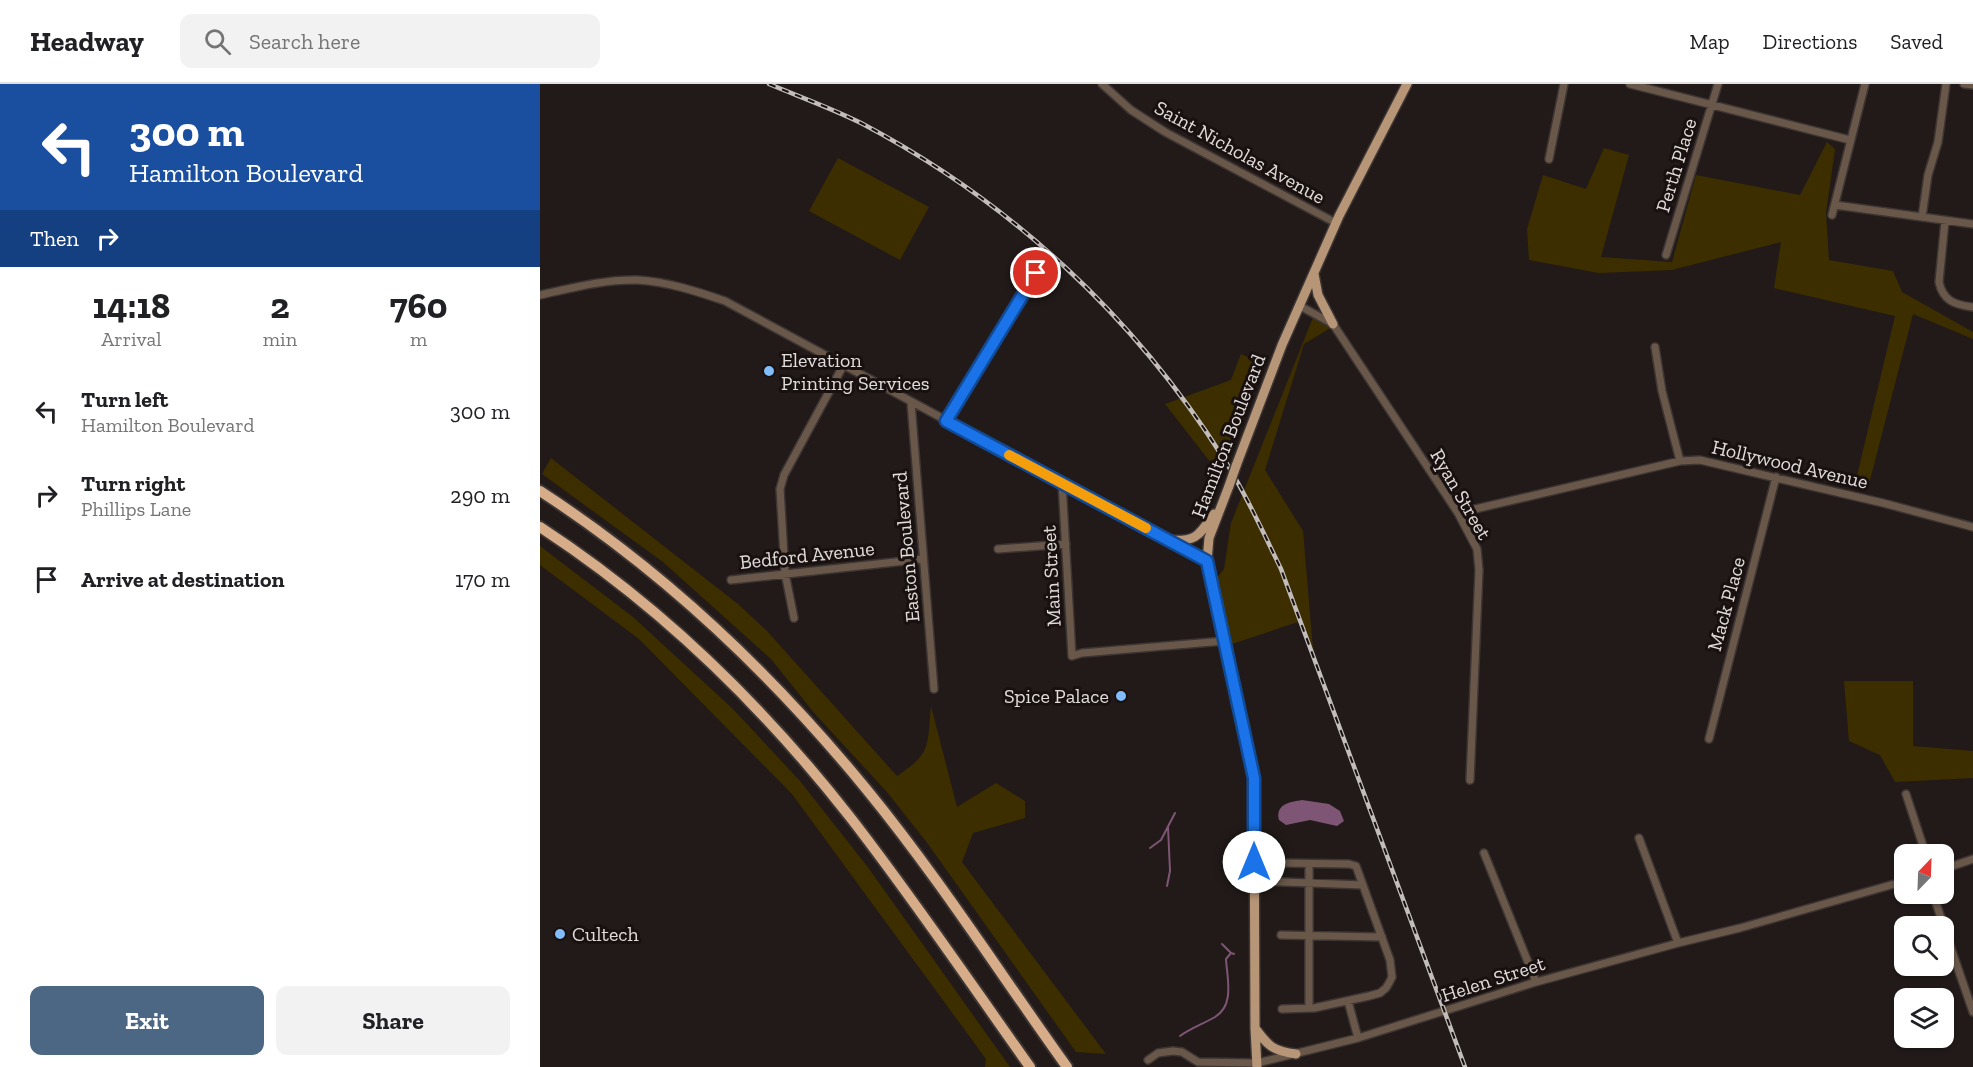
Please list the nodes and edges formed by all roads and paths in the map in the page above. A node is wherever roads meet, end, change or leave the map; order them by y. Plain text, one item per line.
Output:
1 (1102, 84) edge
2 (1407, 84) edge
3 (1564, 84) edge
4 (1718, 84) edge
5 (1865, 84) edge
6 (1946, 84) edge
7 (1964, 84) edge
8 (1635, 85) edge
9 (1973, 85) edge
10 (1712, 106) junction
11 (1850, 140) junction
12 (1549, 159) dead end
13 (1835, 205) junction
14 (1832, 215) dead end
15 (1922, 217) junction
16 (1945, 221) junction
17 (1336, 223) junction
18 (1973, 224) edge
19 (1666, 255) dead end
20 (1036, 273) dead end
21 (1314, 274) junction
22 (540, 295) edge
23 (1299, 306) junction
24 (1973, 307) edge
25 (1333, 324) junction
26 (1655, 347) dead end
27 (843, 366) junction
28 (911, 403) junction
29 (946, 421) junction
30 (1680, 460) junction
31 (1776, 477) junction
32 (1062, 483) junction
33 (540, 491) edge
34 (1223, 503) junction
35 (1458, 513) junction
36 (540, 526) edge
37 (1973, 527) edge
38 (1167, 540) junction
39 (1066, 544) junction
40 (998, 549) dead end
41 (923, 559) junction
42 (1207, 561) junction
43 (785, 573) junction
44 (731, 580) dead end
45 (794, 618) dead end
46 (1224, 640) junction
47 (934, 689) dead end
48 (1709, 739) dead end
49 (1470, 780) dead end
50 (1906, 794) dead end
51 (1639, 838) dead end
52 (1922, 844) edge
53 (1484, 853) dead end
54 (1973, 859) edge
55 (1281, 863) dead end
56 (1309, 864) junction
57 (1954, 866) edge
58 (1254, 881) junction
59 (1309, 883) junction
60 (1894, 884) edge
61 (1363, 885) junction
62 (1281, 935) dead end
63 (1309, 936) junction
64 (1382, 937) junction
65 (1678, 943) junction
66 (1954, 957) edge
67 (1536, 982) junction
68 (1348, 1000) junction
69 (1309, 1008) junction
70 (1282, 1009) dead end
71 (1973, 1012) edge
72 (1255, 1028) junction
73 (1358, 1038) junction
74 (1296, 1054) junction
75 (1148, 1060) dead end
76 (1257, 1065) edge
77 (1030, 1067) edge
78 (1067, 1067) edge

1 - 17 street, Saint Nicholas Avenue
2 - 17 main road, Hamilton Boulevard
3 - 12 street
4 - 10 street, Perth Place
5 - 11 street
6 - 15 street
7 - 9 street
8 - 10 street
10 - 11 street
10 - 19 street, Perth Place
11 - 13 street
13 - 14 street
13 - 15 street
15 - 16 street
16 - 18 street
16 - 24 street
17 - 21 main road, Hamilton Boulevard
20 - 29 street
21 - 23 main road, Hamilton Boulevard
21 - 25 main road
22 - 27 street
23 - 25 street, Ryan Street
23 - 34 main road, Hamilton Boulevard, bridge
25 - 35 street, Ryan Street
26 - 30 street
27 - 28 street
27 - 43 street
28 - 29 street
28 - 41 street, Easton Boulevard
29 - 32 street
30 - 31 street, Hollywood Avenue
30 - 35 street, Hollywood Avenue
31 - 37 street, Hollywood Avenue
31 - 48 street, Mack Place
32 - 38 street
32 - 39 street, Main Street
33 - 78 highway
34 - 38 main road
34 - 42 main road, Hamilton Boulevard
35 - 49 street, Ryan Street
36 - 77 highway
38 - 42 street
39 - 40 street
39 - 46 street, Main Street
41 - 43 street, Bedford Avenue
41 - 47 street, Easton Boulevard
42 - 46 main road
43 - 44 street, Bedford Avenue
43 - 45 street
46 - 58 main road
50 - 52 street
51 - 65 street
53 - 67 street
54 - 57 street
55 - 56 street
56 - 59 street
56 - 61 street
58 - 59 street
58 - 72 main road
59 - 61 street
59 - 63 street
60 - 65 street, Helen Street
61 - 64 street
62 - 63 street
63 - 64 street
63 - 69 street
64 - 68 street
65 - 67 street, Helen Street
66 - 71 street
67 - 73 street, Helen Street
68 - 69 street
68 - 73 street
69 - 70 street
72 - 74 main road
72 - 76 main road
73 - 74 street, Helen Street
74 - 76 street, Helen Street
75 - 76 street, Helen Street

